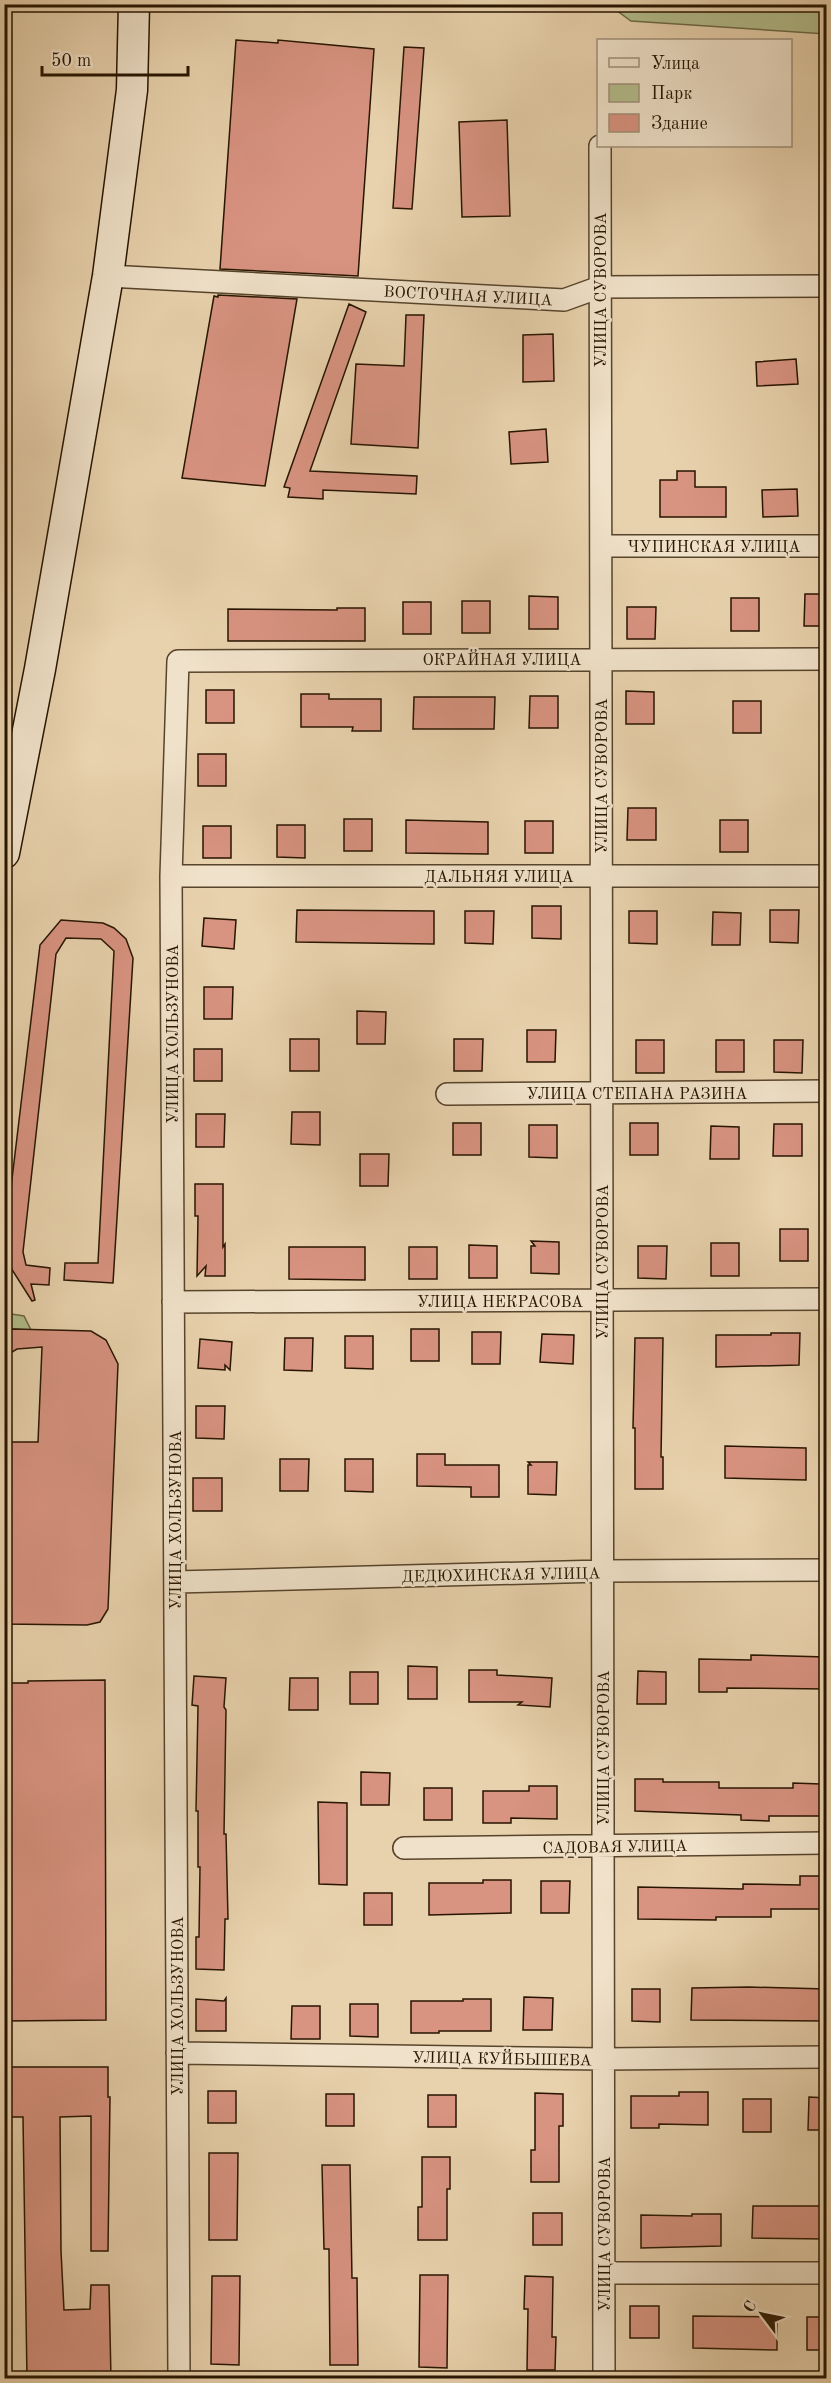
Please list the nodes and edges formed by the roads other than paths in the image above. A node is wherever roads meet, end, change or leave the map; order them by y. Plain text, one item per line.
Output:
1 (134, 4) edge
2 (600, 147) edge
3 (108, 276) junction
4 (826, 286) edge
5 (600, 287) junction
6 (601, 546) junction
7 (826, 546) edge
8 (601, 658) junction
9 (826, 659) edge
10 (178, 661) joint
11 (4, 854) edge
12 (171, 876) junction
13 (602, 876) junction
14 (826, 876) edge
15 (826, 1091) edge
16 (602, 1093) junction
17 (447, 1094) dead end
18 (826, 1299) edge
19 (602, 1300) junction
20 (174, 1302) junction
21 (826, 1570) edge
22 (602, 1571) junction
23 (175, 1582) junction
24 (826, 1843) edge
25 (603, 1846) junction
26 (404, 1848) dead end
27 (177, 2053) junction
28 (826, 2057) edge
29 (603, 2059) junction
30 (826, 2272) edge
31 (604, 2273) junction
32 (178, 2379) edge
33 (604, 2379) edge

1 - 3 main road
2 - 5 street, УЛИЦА СУВОРОВА
3 - 5 street, ВОСТОЧНАЯ УЛИЦА
3 - 11 main road
4 - 5 street, ВОСТОЧНАЯ УЛИЦА
5 - 6 street, УЛИЦА СУВОРОВА
6 - 7 street, ЧУПИНСКАЯ УЛИЦА
6 - 8 street, УЛИЦА СУВОРОВА
8 - 9 street, ОКРАЙНАЯ УЛИЦА
8 - 10 street, ОКРАЙНАЯ УЛИЦА
8 - 13 street, УЛИЦА СУВОРОВА
10 - 12 street, УЛИЦА ХОЛЬЗУНОВА
12 - 13 street, ДАЛЬНЯЯ УЛИЦА
12 - 20 street, УЛИЦА ХОЛЬЗУНОВА
13 - 14 street, ДАЛЬНЯЯ УЛИЦА
13 - 16 street, УЛИЦА СУВОРОВА
15 - 16 street, УЛИЦА СТЕПАНА РАЗИНА
16 - 17 street, УЛИЦА СТЕПАНА РАЗИНА
16 - 19 street, УЛИЦА СУВОРОВА
18 - 19 street, УЛИЦА НЕКРАСОВА
19 - 20 street, УЛИЦА НЕКРАСОВА
19 - 22 street, УЛИЦА СУВОРОВА
20 - 23 street, УЛИЦА ХОЛЬЗУНОВА
21 - 22 street, ДЕДЮХИНСКАЯ УЛИЦА
22 - 23 street, ДЕДЮХИНСКАЯ УЛИЦА
22 - 25 street, УЛИЦА СУВОРОВА
23 - 27 street, УЛИЦА ХОЛЬЗУНОВА
24 - 25 street, САДОВАЯ УЛИЦА
25 - 26 street, САДОВАЯ УЛИЦА
25 - 29 street, УЛИЦА СУВОРОВА
27 - 29 street, УЛИЦА КУЙБЫШЕВА
27 - 32 street, УЛИЦА ХОЛЬЗУНОВА
28 - 29 street, УЛИЦА КУЙБЫШЕВА
29 - 31 street, УЛИЦА СУВОРОВА
30 - 31 street
31 - 33 street, УЛИЦА СУВОРОВА

